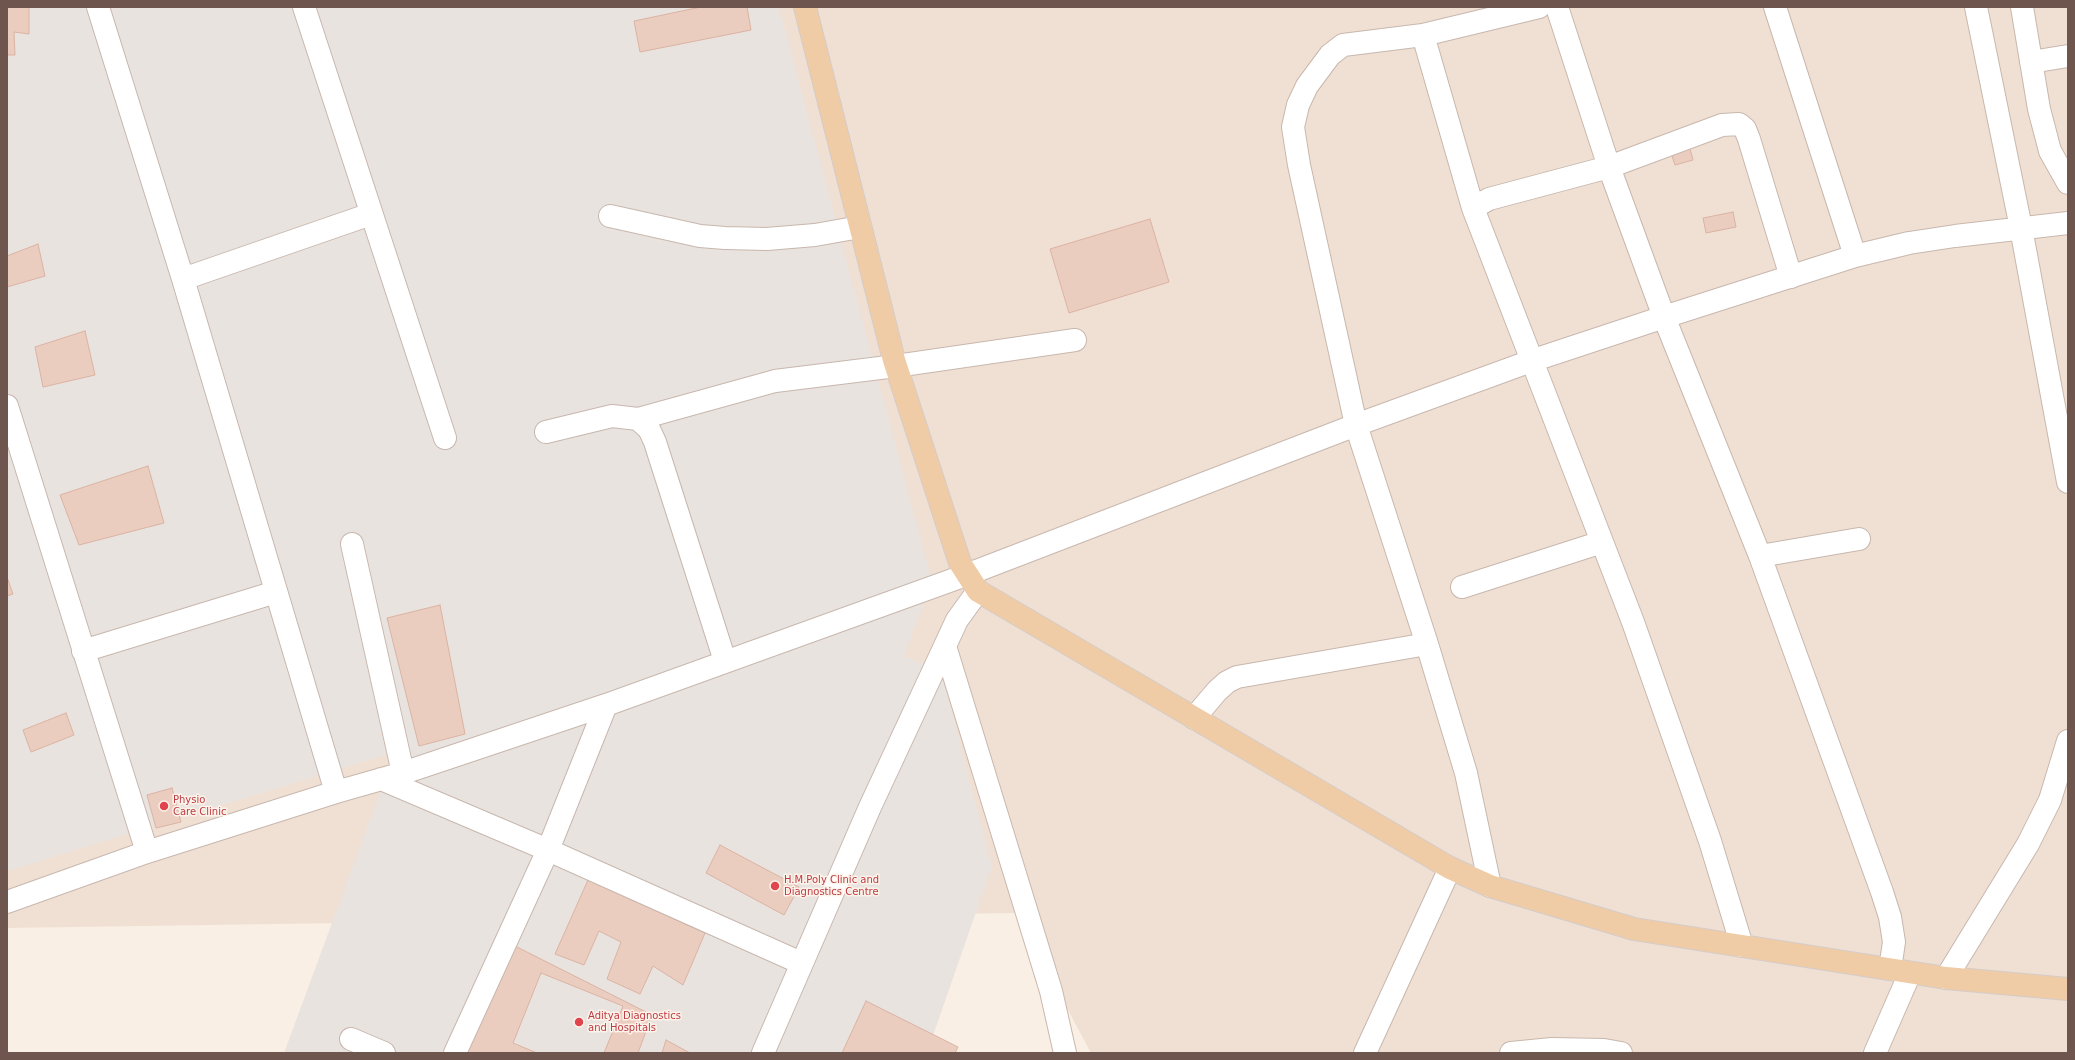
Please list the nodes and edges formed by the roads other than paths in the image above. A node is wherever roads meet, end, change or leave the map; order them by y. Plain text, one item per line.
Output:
1 (98, 7) edge
2 (304, 7) edge
3 (804, 7) edge
4 (1539, 7) edge
5 (1557, 7) edge
6 (1775, 7) edge
7 (1976, 7) edge
8 (2022, 7) edge
9 (1423, 35) junction
10 (2068, 56) edge
11 (2031, 62) junction
12 (1610, 167) junction
13 (2068, 184) edge
14 (1473, 208) junction
15 (371, 214) junction
16 (610, 216) dead end
17 (2068, 223) edge
18 (860, 227) junction
19 (2021, 228) junction
20 (1855, 256) junction
21 (1791, 277) junction
22 (183, 279) junction
23 (1664, 317) junction
24 (1075, 340) dead end
25 (1531, 361) junction
26 (896, 366) junction
27 (7, 406) edge
28 (638, 419) junction
29 (1356, 425) junction
30 (546, 432) dead end
31 (445, 438) dead end
32 (2068, 482) edge
33 (1860, 539) dead end
34 (1602, 542) junction
35 (352, 544) dead end
36 (1760, 556) junction
37 (972, 583) junction
38 (1462, 587) dead end
39 (276, 592) junction
40 (1428, 644) junction
41 (945, 646) junction
42 (83, 651) junction
43 (725, 661) junction
44 (606, 705) junction
45 (1194, 718) junction
46 (2068, 741) edge
47 (403, 773) junction
48 (381, 779) junction
49 (336, 792) junction
50 (548, 850) junction
51 (146, 852) junction
52 (1450, 868) junction
53 (1490, 886) junction
54 (7, 902) edge
55 (1742, 946) junction
56 (801, 963) junction
57 (1900, 971) junction
58 (1946, 978) junction
59 (2068, 989) edge
60 (351, 1039) dead end
61 (384, 1053) edge
62 (455, 1053) edge
63 (763, 1053) edge
64 (1065, 1053) edge
65 (1365, 1053) edge
66 (1511, 1053) edge
67 (1621, 1053) edge
68 (1875, 1053) edge

1 - 22 street
2 - 15 street
3 - 18 main road
4 - 9 street
5 - 12 street
6 - 20 street
7 - 19 street
8 - 11 street
9 - 14 street
9 - 29 street
10 - 11 street
11 - 13 street
12 - 14 street
12 - 21 street
12 - 23 street
14 - 25 street
15 - 22 street
15 - 31 street
16 - 18 street
17 - 19 street
18 - 26 main road
19 - 20 street
19 - 32 street
20 - 21 street
21 - 23 street
22 - 39 street
23 - 25 street
23 - 36 street
24 - 26 street
25 - 29 street
25 - 34 street
26 - 28 street
26 - 37 main road
27 - 42 street
28 - 30 street
28 - 43 street
29 - 37 street
29 - 40 street
33 - 36 street
34 - 38 street
34 - 55 street
35 - 47 street
36 - 57 street
37 - 41 street
37 - 43 street
37 - 45 main road
39 - 42 street
39 - 49 street
40 - 45 street
40 - 53 street
41 - 56 street
41 - 64 street
42 - 51 street
43 - 44 street
44 - 47 street
44 - 50 street
45 - 52 main road
46 - 58 street
47 - 48 street
48 - 49 street
48 - 50 street
49 - 51 street
50 - 56 street
50 - 62 street
51 - 54 street
52 - 53 main road
52 - 65 street
53 - 55 main road
55 - 57 main road
56 - 63 street
57 - 58 main road
57 - 68 street
58 - 59 main road
60 - 61 street
66 - 67 street

